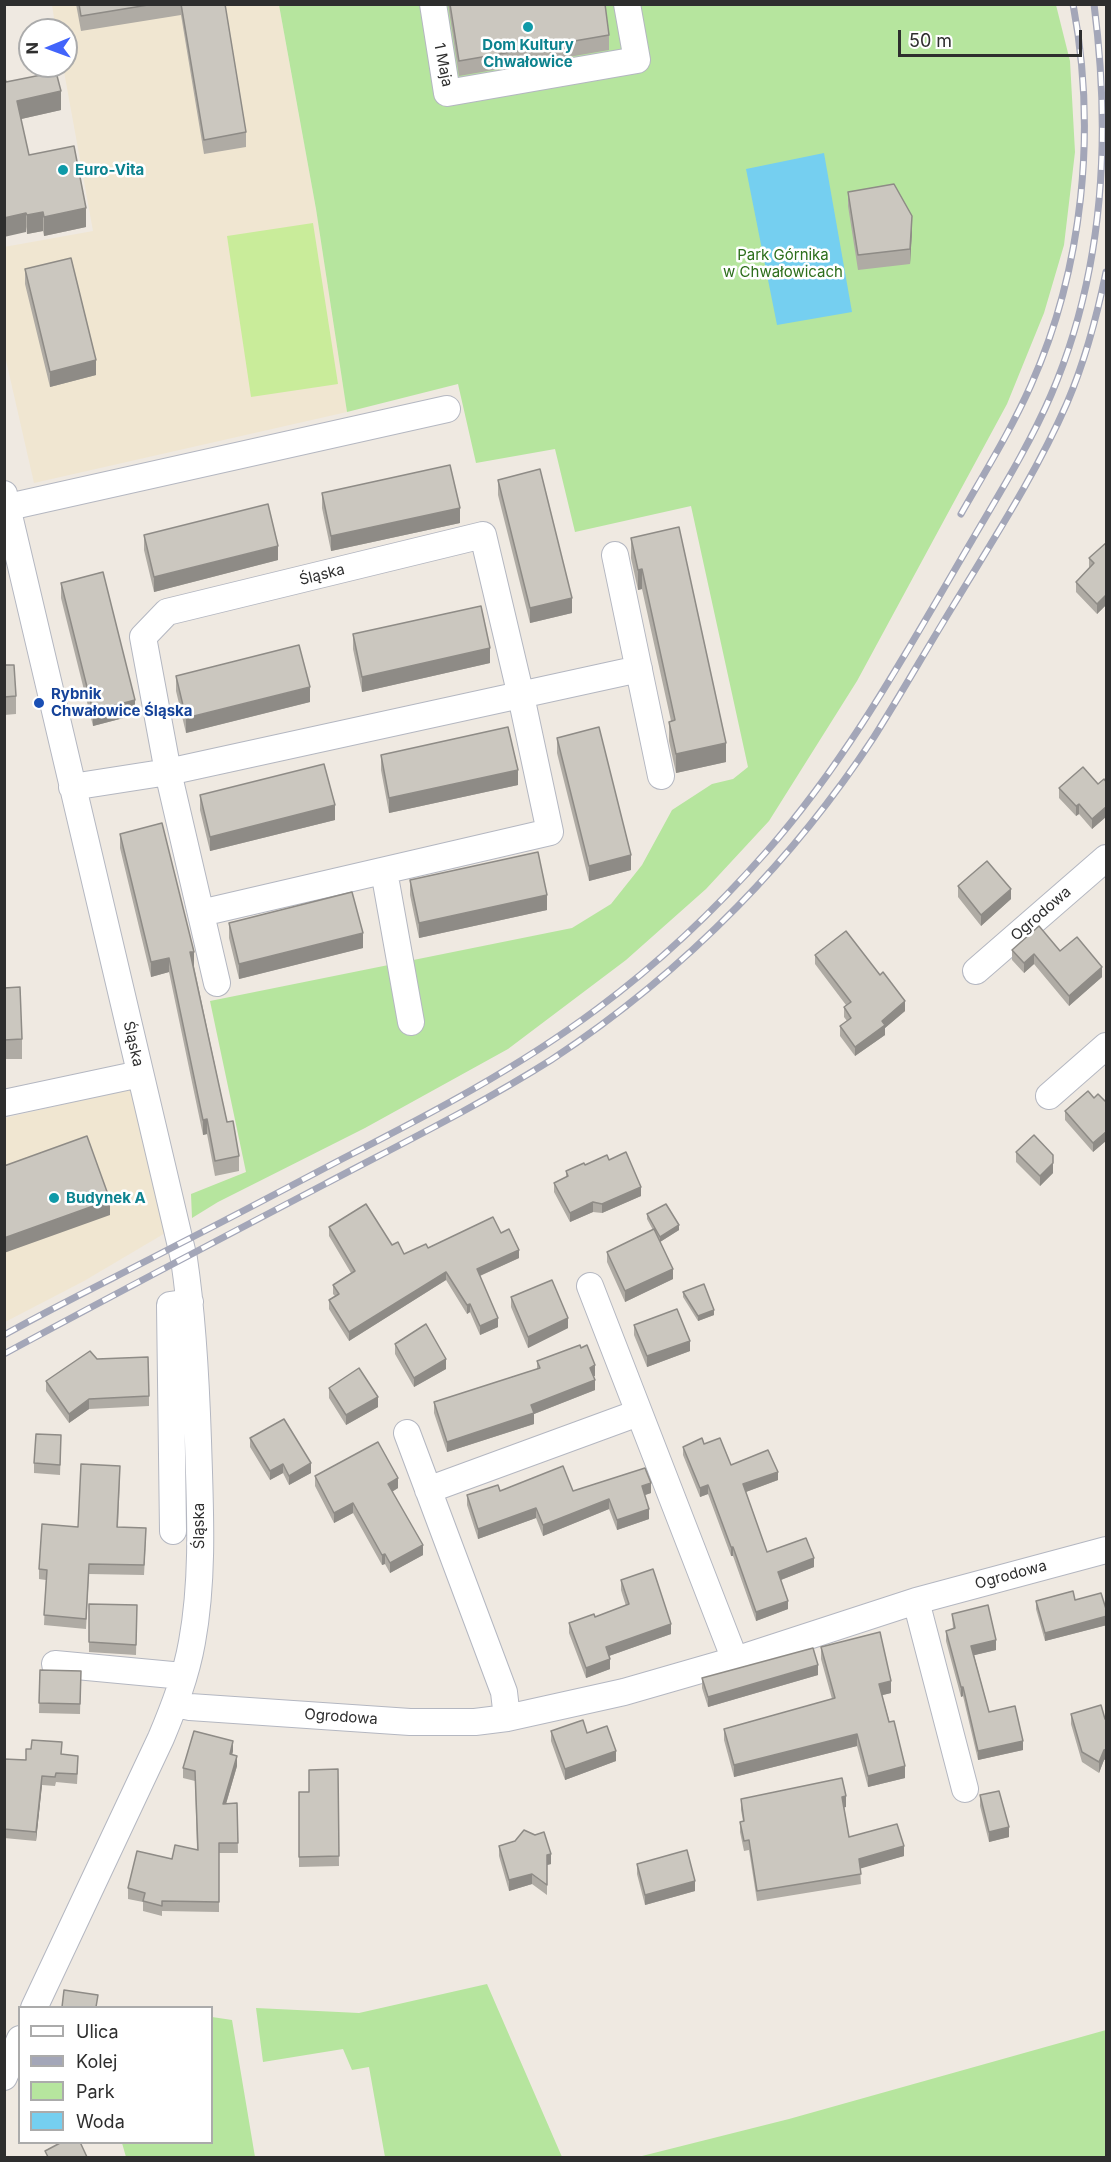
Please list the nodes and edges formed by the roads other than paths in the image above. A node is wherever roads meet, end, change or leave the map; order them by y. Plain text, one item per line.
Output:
1 (433, 4) edge
2 (627, 4) edge
3 (447, 409) dead end
4 (6, 503) edge
5 (615, 555) dead end
6 (639, 669) junction
7 (521, 696) junction
8 (168, 772) junction
9 (661, 776) dead end
10 (72, 787) junction
11 (1107, 858) edge
12 (384, 871) junction
13 (201, 913) junction
14 (976, 971) dead end
15 (217, 983) dead end
16 (411, 1022) dead end
17 (1107, 1046) edge
18 (140, 1074) junction
19 (1049, 1096) dead end
20 (4, 1103) edge
21 (590, 1286) dead end
22 (190, 1302) junction
23 (638, 1413) junction
24 (407, 1433) dead end
25 (428, 1490) junction
26 (173, 1531) dead end
27 (1107, 1550) edge
28 (916, 1601) junction
29 (735, 1660) junction
30 (55, 1664) dead end
31 (183, 1676) junction
32 (176, 1704) junction
33 (507, 1718) junction
34 (965, 1789) dead end
35 (34, 2006) edge
36 (18, 2044) edge
37 (4, 2077) edge

1 - 2 street, 1 Maja
3 - 4 street, Śląska
4 - 10 street, Śląska
5 - 6 street
6 - 7 street
6 - 9 street
7 - 8 street
7 - 8 street, Śląska
7 - 12 street, Śląska
8 - 10 street
8 - 13 street, Śląska
10 - 18 street, Śląska
11 - 14 street, Ogrodowa
12 - 13 street, Śląska
12 - 16 street
13 - 15 street, Śląska
17 - 19 street
18 - 20 street
18 - 22 street, Śląska
21 - 23 street
22 - 26 street, Śląska
22 - 31 street, Śląska
23 - 25 street
23 - 29 street
24 - 25 street
25 - 33 street
27 - 28 street, Ogrodowa
28 - 29 street, Ogrodowa
28 - 34 street
29 - 33 street, Ogrodowa
30 - 31 street
31 - 32 street, Śląska
32 - 33 street, Ogrodowa
32 - 35 street, Śląska
36 - 37 street

